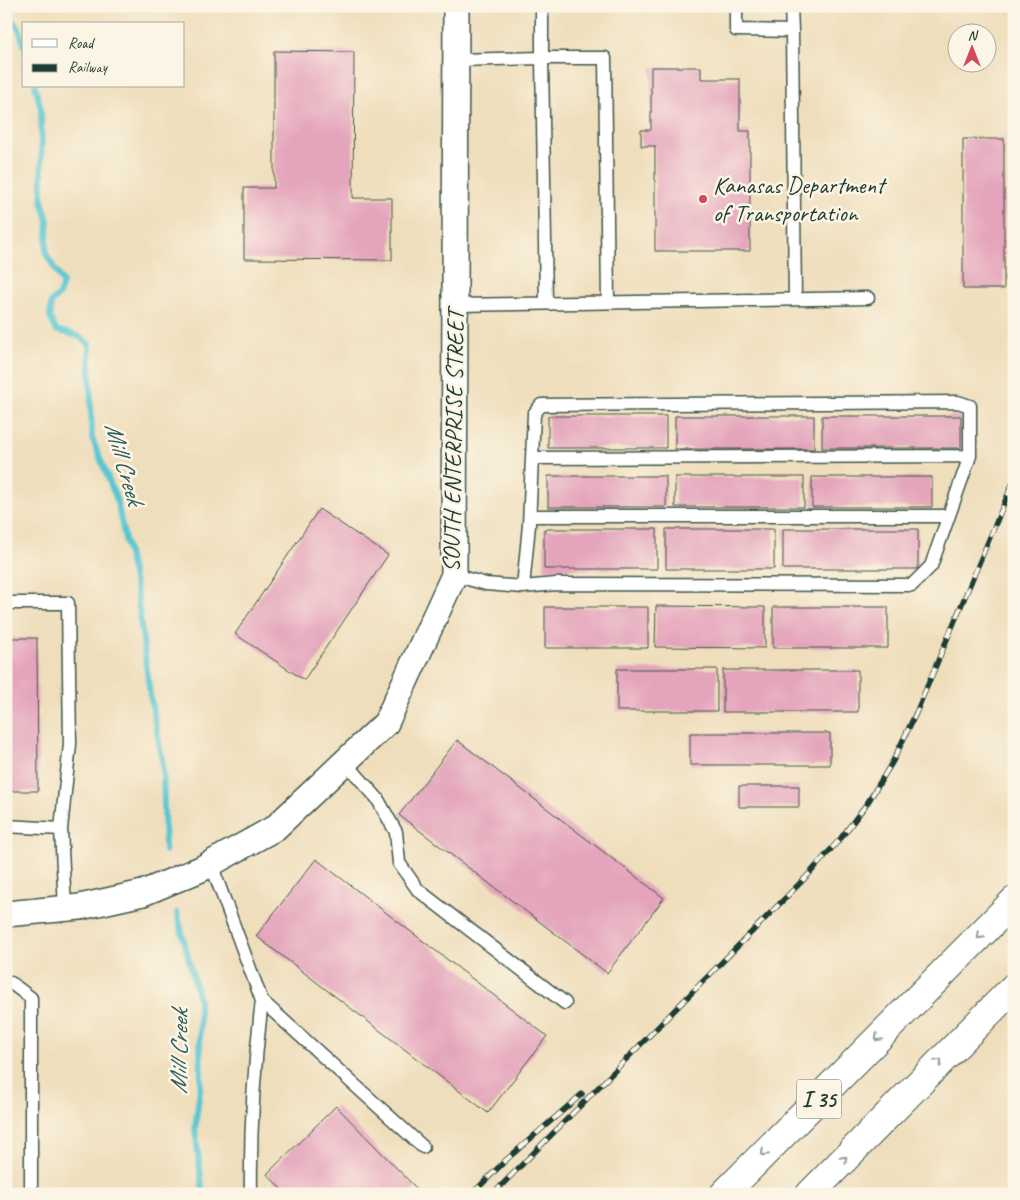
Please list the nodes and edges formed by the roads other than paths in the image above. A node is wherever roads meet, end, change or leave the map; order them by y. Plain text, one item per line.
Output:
1 (456, 6) edge
2 (542, 6) edge
3 (736, 6) edge
4 (792, 6) edge
5 (792, 31) junction
6 (542, 58) junction
7 (456, 60) junction
8 (868, 298) dead end
9 (795, 299) junction
10 (608, 302) junction
11 (546, 303) junction
12 (456, 305) junction
13 (970, 456) junction
14 (532, 458) junction
15 (530, 516) junction
16 (948, 516) junction
17 (454, 575) junction
18 (523, 587) junction
19 (6, 603) edge
20 (345, 762) junction
21 (6, 826) edge
22 (61, 829) junction
23 (211, 864) junction
24 (1014, 901) edge
25 (65, 908) junction
26 (6, 914) edge
27 (6, 983) edge
28 (1014, 987) edge
29 (262, 1002) junction
30 (565, 1002) dead end
31 (423, 1147) dead end
32 (31, 1194) edge
33 (251, 1194) edge
34 (724, 1194) edge
35 (810, 1194) edge

1 - 7 street, SOUTH ENTERPRISE STREET
2 - 6 lane
3 - 5 lane
4 - 5 lane
5 - 9 lane
6 - 7 lane
6 - 10 lane
6 - 11 lane
7 - 12 street, SOUTH ENTERPRISE STREET
8 - 9 lane
9 - 10 lane
10 - 11 lane
11 - 12 lane
12 - 17 street, SOUTH ENTERPRISE STREET
13 - 14 lane
13 - 14 lane
13 - 16 lane
14 - 15 lane
15 - 16 lane
15 - 18 lane
16 - 18 lane
17 - 18 lane
17 - 20 street, SOUTH ENTERPRISE STREET
19 - 22 lane
20 - 23 street, SOUTH ENTERPRISE STREET
20 - 30 lane
21 - 22 lane
22 - 25 lane
23 - 25 street, SOUTH ENTERPRISE STREET
23 - 29 lane
24 -> 34 highway, I 35
25 - 26 street, SOUTH ENTERPRISE STREET
27 - 32 lane
35 -> 28 highway, I 35
29 - 31 lane
29 - 33 lane

